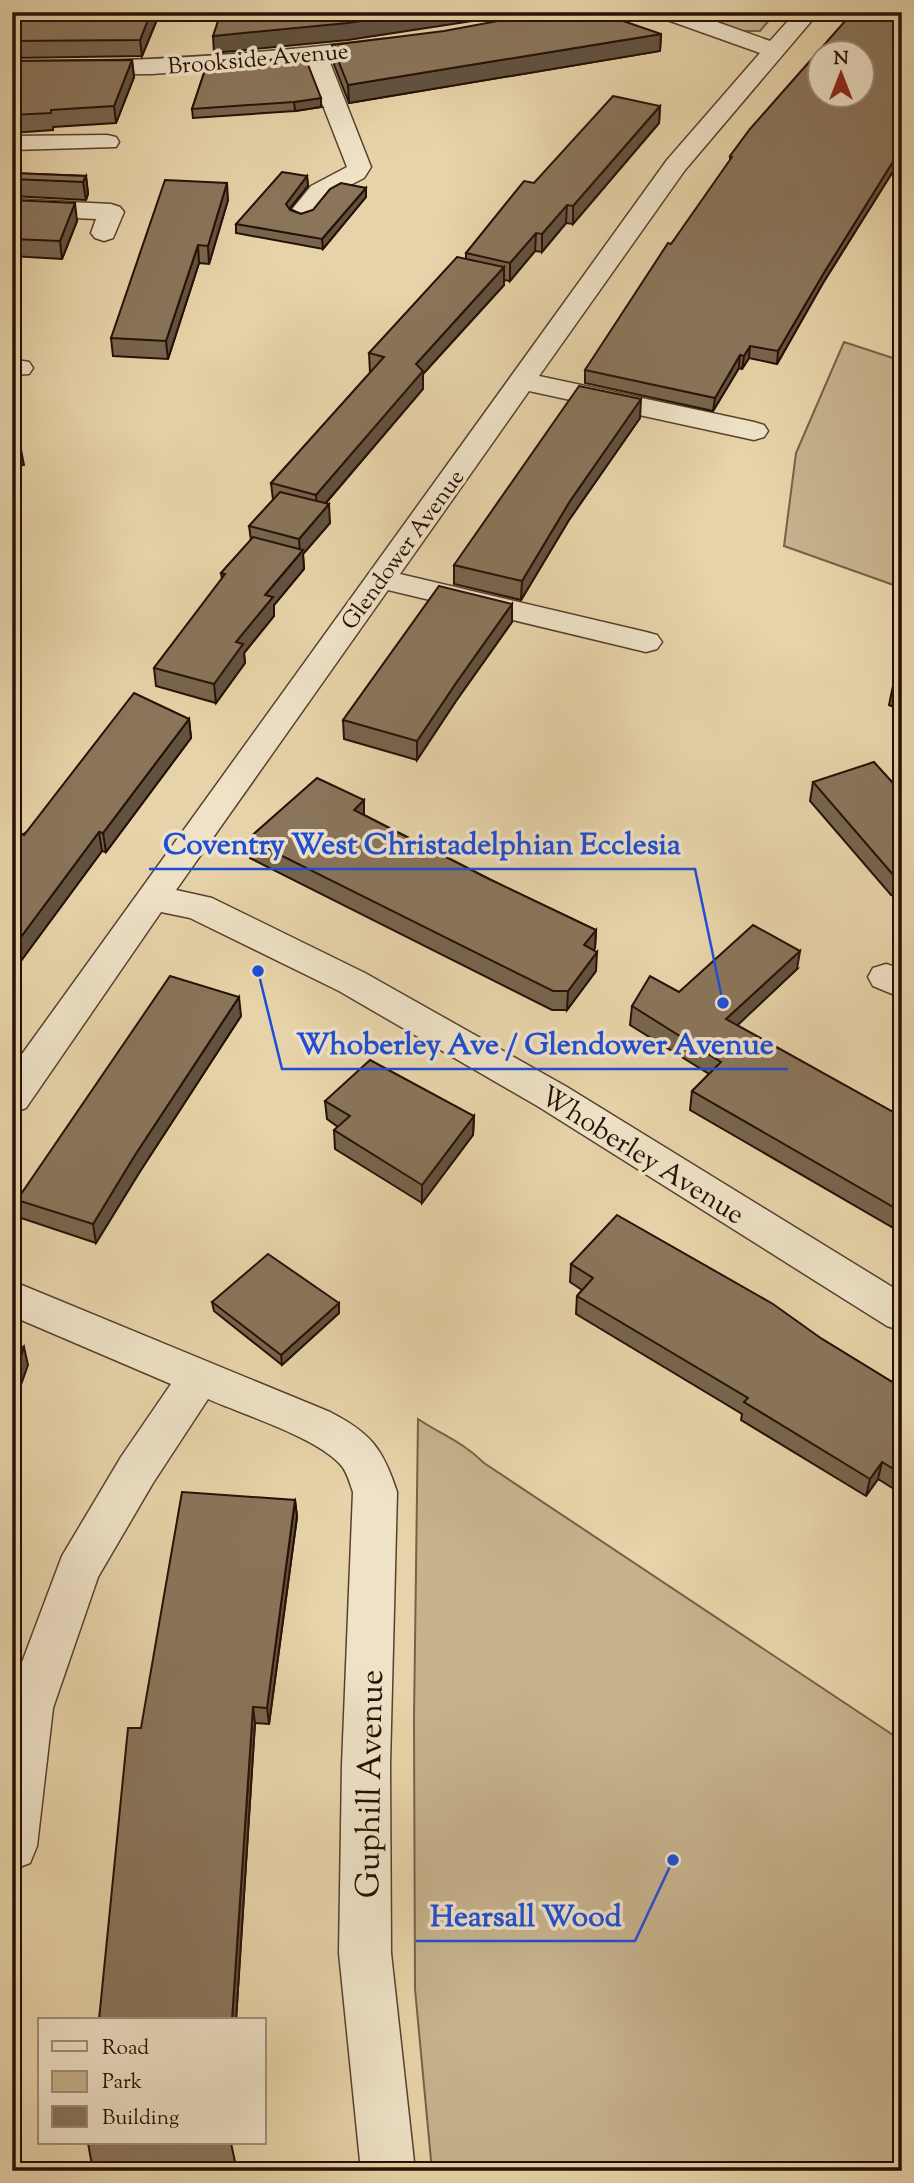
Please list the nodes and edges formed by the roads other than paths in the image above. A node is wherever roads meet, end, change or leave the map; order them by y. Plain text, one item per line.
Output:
1 (667, 12) edge
2 (808, 12) edge
3 (408, 43) edge
4 (773, 50) junction
5 (315, 54) junction
6 (12, 68) edge
7 (107, 142) dead end
8 (12, 143) edge
9 (12, 207) edge
10 (302, 213) edge
11 (104, 233) dead end
12 (522, 381) junction
13 (754, 431) dead end
14 (380, 579) junction
15 (646, 642) dead end
16 (152, 898) junction
17 (12, 1098) edge
18 (12, 1297) edge
19 (902, 1314) edge
20 (200, 1376) junction
21 (12, 1846) edge
22 (388, 2171) edge

1 - 4 street
2 - 4 street, Glendower Avenue
3 - 5 street, Brookside Avenue
4 - 12 street, Glendower Avenue
5 - 6 street, Brookside Avenue
5 - 10 street
7 - 8 street
9 - 11 street
12 - 13 street
12 - 14 street, Glendower Avenue
14 - 15 street
14 - 16 street, Glendower Avenue
16 - 17 street, Glendower Avenue
16 - 19 street, Whoberley Avenue
18 - 20 street
20 - 21 street
20 - 22 street, Guphill Avenue

